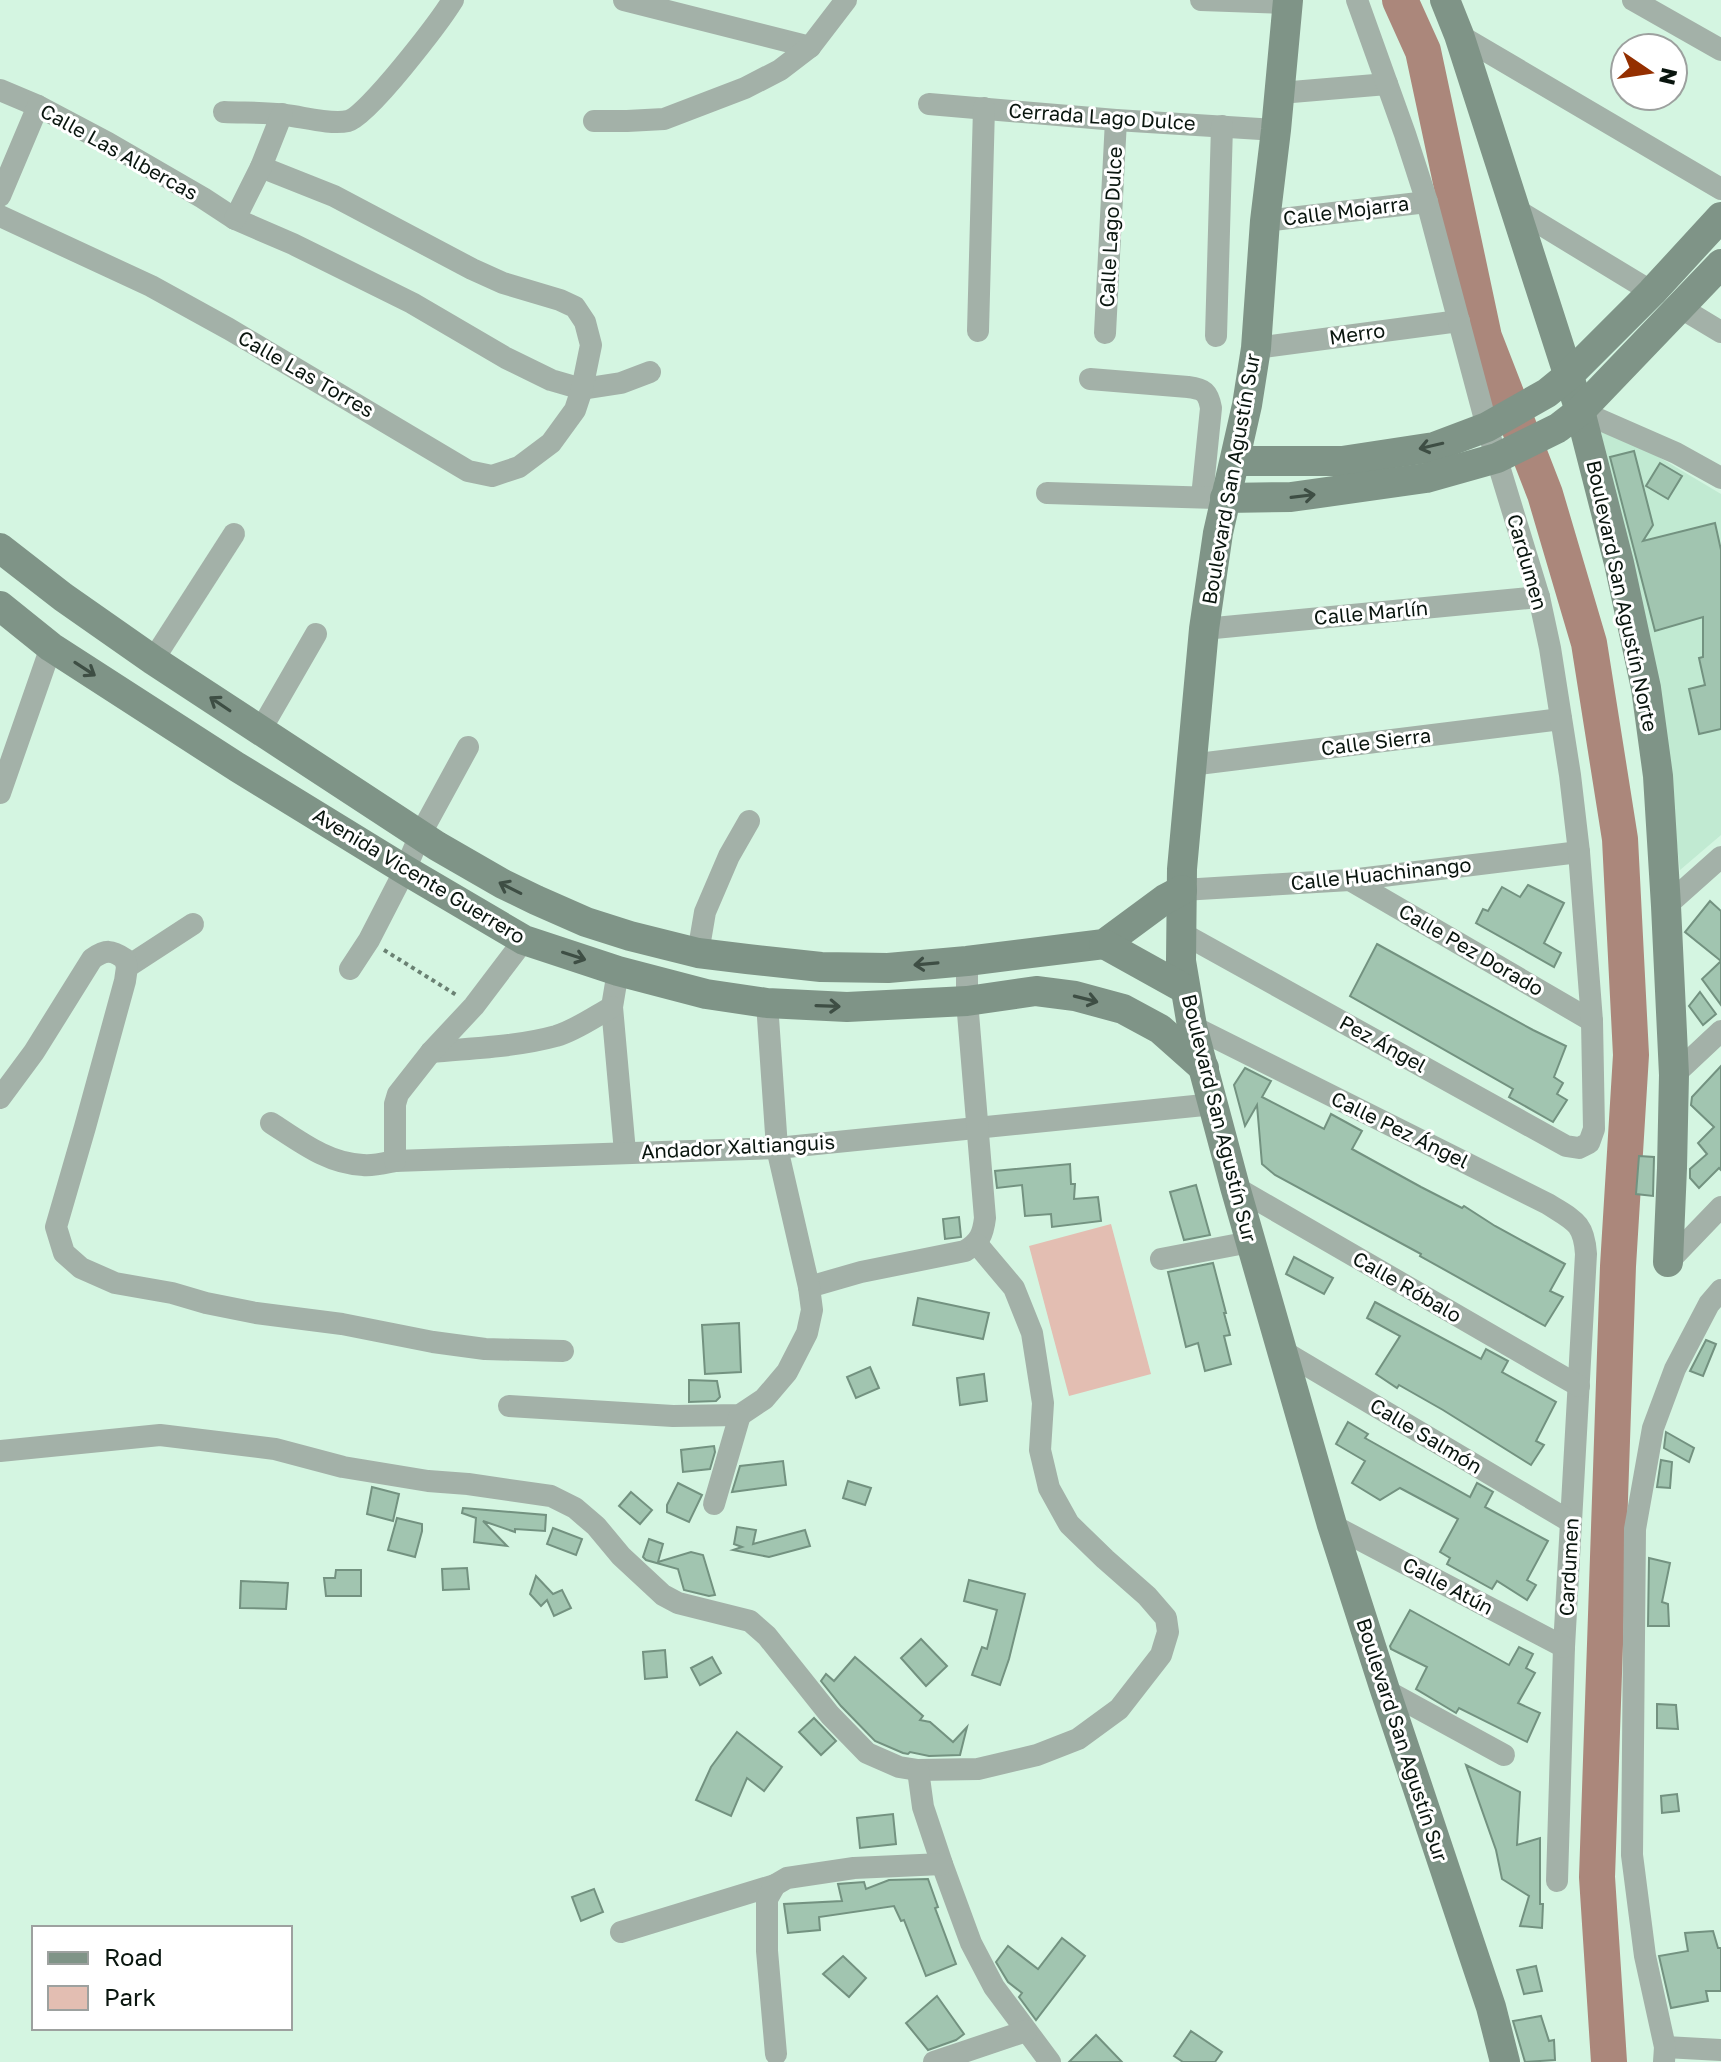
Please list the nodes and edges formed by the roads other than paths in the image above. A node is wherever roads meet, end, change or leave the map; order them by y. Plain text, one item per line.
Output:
1 (453, 0) edge
2 (624, 0) edge
3 (846, 0) edge
4 (1201, 0) edge
5 (1357, 0) edge
6 (1445, 0) edge
7 (1633, 0) edge
8 (1288, 2) edge
9 (1459, 35) junction
10 (810, 47) junction
11 (1721, 50) edge
12 (1387, 84) junction
13 (0, 90) edge
14 (1280, 93) junction
15 (929, 104) dead end
16 (38, 106) junction
17 (984, 108) junction
18 (224, 112) dead end
19 (282, 114) junction
20 (1116, 120) junction
21 (594, 121) dead end
22 (1222, 126) junction
23 (1276, 130) junction
24 (261, 167) junction
25 (1721, 189) edge
26 (0, 196) edge
27 (1427, 202) junction
28 (1517, 210) junction
29 (0, 216) edge
30 (1721, 217) edge
31 (235, 219) junction
32 (1265, 221) junction
33 (1721, 264) edge
34 (1652, 292) junction
35 (1681, 308) junction
36 (1459, 321) junction
37 (978, 331) dead end
38 (1721, 332) edge
39 (1105, 333) dead end
40 (1216, 336) dead end
41 (1256, 348) junction
42 (650, 372) dead end
43 (1090, 379) dead end
44 (1558, 384) junction
45 (582, 389) junction
46 (1569, 420) junction
47 (1495, 422) junction
48 (1504, 455) junction
49 (1235, 461) junction
50 (1721, 478) edge
51 (1047, 493) dead end
52 (1214, 498) junction
53 (234, 534) dead end
54 (0, 548) edge
55 (1539, 597) junction
56 (0, 606) edge
57 (1204, 629) junction
58 (316, 634) dead end
59 (51, 647) junction
60 (153, 660) junction
61 (1561, 719) junction
62 (260, 731) junction
63 (468, 747) dead end
64 (4, 765) edge
65 (1190, 765) junction
66 (0, 793) edge
67 (749, 821) dead end
68 (420, 835) junction
69 (1579, 852) junction
70 (1721, 857) edge
71 (405, 870) junction
72 (1350, 880) junction
73 (1182, 890) junction
74 (1666, 906) junction
75 (193, 924) dead end
76 (1180, 932) junction
77 (524, 940) junction
78 (1104, 944) junction
79 (698, 953) junction
80 (967, 961) junction
81 (127, 967) junction
82 (350, 969) dead end
83 (618, 971) junction
84 (1185, 989) junction
85 (967, 1001) junction
86 (767, 1003) junction
87 (612, 1007) junction
88 (1592, 1021) junction
89 (1192, 1026) junction
90 (1721, 1031) edge
91 (431, 1052) junction
92 (1204, 1068) junction
93 (1674, 1075) junction
94 (0, 1098) edge
95 (1214, 1104) junction
96 (271, 1123) dead end
97 (977, 1129) junction
98 (1589, 1143) joint
99 (777, 1148) junction
100 (625, 1152) junction
101 (395, 1161) junction
102 (1235, 1187) junction
103 (1721, 1207) edge
104 (1250, 1242) junction
105 (977, 1244) junction
106 (1586, 1254) joint
107 (1161, 1259) dead end
108 (1668, 1262) joint
109 (809, 1287) junction
110 (1721, 1290) edge
111 (1281, 1350) junction
112 (563, 1351) dead end
113 (1579, 1386) junction
114 (509, 1406) dead end
115 (740, 1415) junction
116 (0, 1451) edge
117 (714, 1504) dead end
118 (1571, 1522) junction
119 (1332, 1525) junction
120 (1564, 1647) junction
121 (1385, 1690) junction
122 (1504, 1755) dead end
123 (918, 1770) junction
124 (942, 1864) junction
125 (1557, 1881) dead end
126 (775, 1885) junction
127 (621, 1932) dead end
128 (1026, 2031) junction
129 (1721, 2050) edge
130 (776, 2054) dead end
131 (1664, 2054) edge
132 (934, 2062) edge
133 (1050, 2062) edge
134 (1505, 2062) edge

1 - 19 street
2 - 10 street
3 - 10 street
4 - 8 street
5 - 12 street, Cardumen
6 - 9 main road, Boulevard San Agustín Norte
7 - 11 street
8 - 14 main road, Boulevard San Agustín Sur
9 - 25 street
9 - 28 main road, Boulevard San Agustín Norte
10 - 21 street
12 - 14 street
12 - 27 street, Cardumen
13 - 16 street, Calle Las Albercas
14 - 23 main road, Boulevard San Agustín Sur
15 - 17 street, Cerrada Lago Dulce
16 - 26 street
16 - 31 street, Calle Las Albercas
17 - 20 street, Cerrada Lago Dulce
17 - 37 street
18 - 19 street
19 - 24 street
20 - 22 street, Cerrada Lago Dulce
20 - 39 street, Calle Lago Dulce
22 - 23 street, Cerrada Lago Dulce
22 - 40 street
23 - 32 main road, Boulevard San Agustín Sur
24 - 31 street
24 - 45 street, Calle Las Torres
27 - 32 street, Calle Mojarra
27 - 36 street, Cardumen
28 - 34 street
28 - 44 main road, Boulevard San Agustín Norte
29 - 45 street, Calle Las Torres
30 - 34 main road
31 - 45 street, Calle Las Albercas
32 - 41 main road, Boulevard San Agustín Sur
33 - 35 main road
34 - 44 main road
35 - 38 street
35 - 46 main road
36 - 41 street, Merro
36 - 47 street, Cardumen
41 - 49 main road, Boulevard San Agustín Sur
42 - 45 street
43 - 52 street
44 - 46 main road, Boulevard San Agustín Norte
44 - 47 main road
46 - 48 main road
46 - 50 street
46 - 74 main road, Boulevard San Agustín Norte
47 - 48 street, Cardumen
47 -> 49 main road
52 -> 48 main road
48 - 55 street, Cardumen
49 - 52 main road, Boulevard San Agustín Sur
51 - 52 street
52 - 57 main road, Boulevard San Agustín Sur
53 - 60 street
54 - 60 main road, Avenida Vicente Guerrero
55 - 57 street, Calle Marlín
55 - 61 street, Cardumen
56 - 59 main road, Avenida Vicente Guerrero
57 - 65 main road, Boulevard San Agustín Sur
58 - 62 street
59 - 64 street
59 -> 71 main road, Avenida Vicente Guerrero
62 -> 60 main road, Avenida Vicente Guerrero
61 - 65 street, Calle Sierra
61 - 69 street, Cardumen
62 - 68 main road, Avenida Vicente Guerrero
63 - 68 street
64 - 66 street
65 - 73 main road, Boulevard San Agustín Sur
67 - 79 street
68 - 71 street
79 -> 68 main road, Avenida Vicente Guerrero
69 - 72 street, Calle Huachinango
69 - 88 street, Cardumen
70 - 74 street
71 - 77 main road, Avenida Vicente Guerrero
71 - 82 street
72 - 73 street, Calle Huachinango
72 - 88 street, Calle Pez Dorado
73 - 76 main road, Boulevard San Agustín Sur
73 - 78 main road, Avenida Vicente Guerrero
74 - 93 main road, Boulevard San Agustín Norte
75 - 81 street
76 - 84 main road, Boulevard San Agustín Sur
76 - 98 street, Pez Ángel
77 -> 83 main road, Avenida Vicente Guerrero
77 - 91 street
78 - 80 main road, Avenida Vicente Guerrero
78 - 84 main road
80 -> 79 main road, Avenida Vicente Guerrero
80 - 85 street
81 - 94 street
81 - 112 street
83 - 86 main road, Avenida Vicente Guerrero
83 - 87 street
84 - 89 main road, Boulevard San Agustín Sur
86 -> 85 main road, Avenida Vicente Guerrero
85 -> 92 main road, Avenida Vicente Guerrero
85 - 97 street
86 - 99 street
87 - 91 street
87 - 100 street
88 - 98 street, Cardumen
89 - 92 main road, Boulevard San Agustín Sur
89 - 106 street, Calle Pez Ángel
90 - 93 street
91 - 101 street
92 - 95 main road, Boulevard San Agustín Sur
93 - 108 main road, Boulevard San Agustín Norte
95 - 97 street, Andador Xaltianguis
95 - 102 main road, Boulevard San Agustín Sur
96 - 101 street, Andador Xaltianguis
97 - 99 street, Andador Xaltianguis
97 - 105 street
99 - 100 street, Andador Xaltianguis
99 - 109 street
100 - 101 street, Andador Xaltianguis
102 - 104 main road, Boulevard San Agustín Sur
102 - 113 street, Calle Róbalo
103 - 108 street
104 - 107 street
104 - 111 main road, Boulevard San Agustín Sur
105 - 109 street
105 - 123 street
106 - 113 street, Cardumen
109 - 115 street
110 - 131 street
111 - 118 street, Calle Salmón
111 - 119 main road, Boulevard San Agustín Sur
113 - 118 street, Cardumen
114 - 115 street
115 - 117 street
116 - 123 street
118 - 120 street, Cardumen
119 - 120 street, Calle Atún
119 - 121 main road, Boulevard San Agustín Sur
120 - 125 street, Cardumen
121 - 122 street
121 - 134 main road, Boulevard San Agustín Sur
123 - 124 street
124 - 126 street
124 - 128 street
126 - 127 street
126 - 130 street
128 - 132 street
128 - 133 street
129 - 131 street

